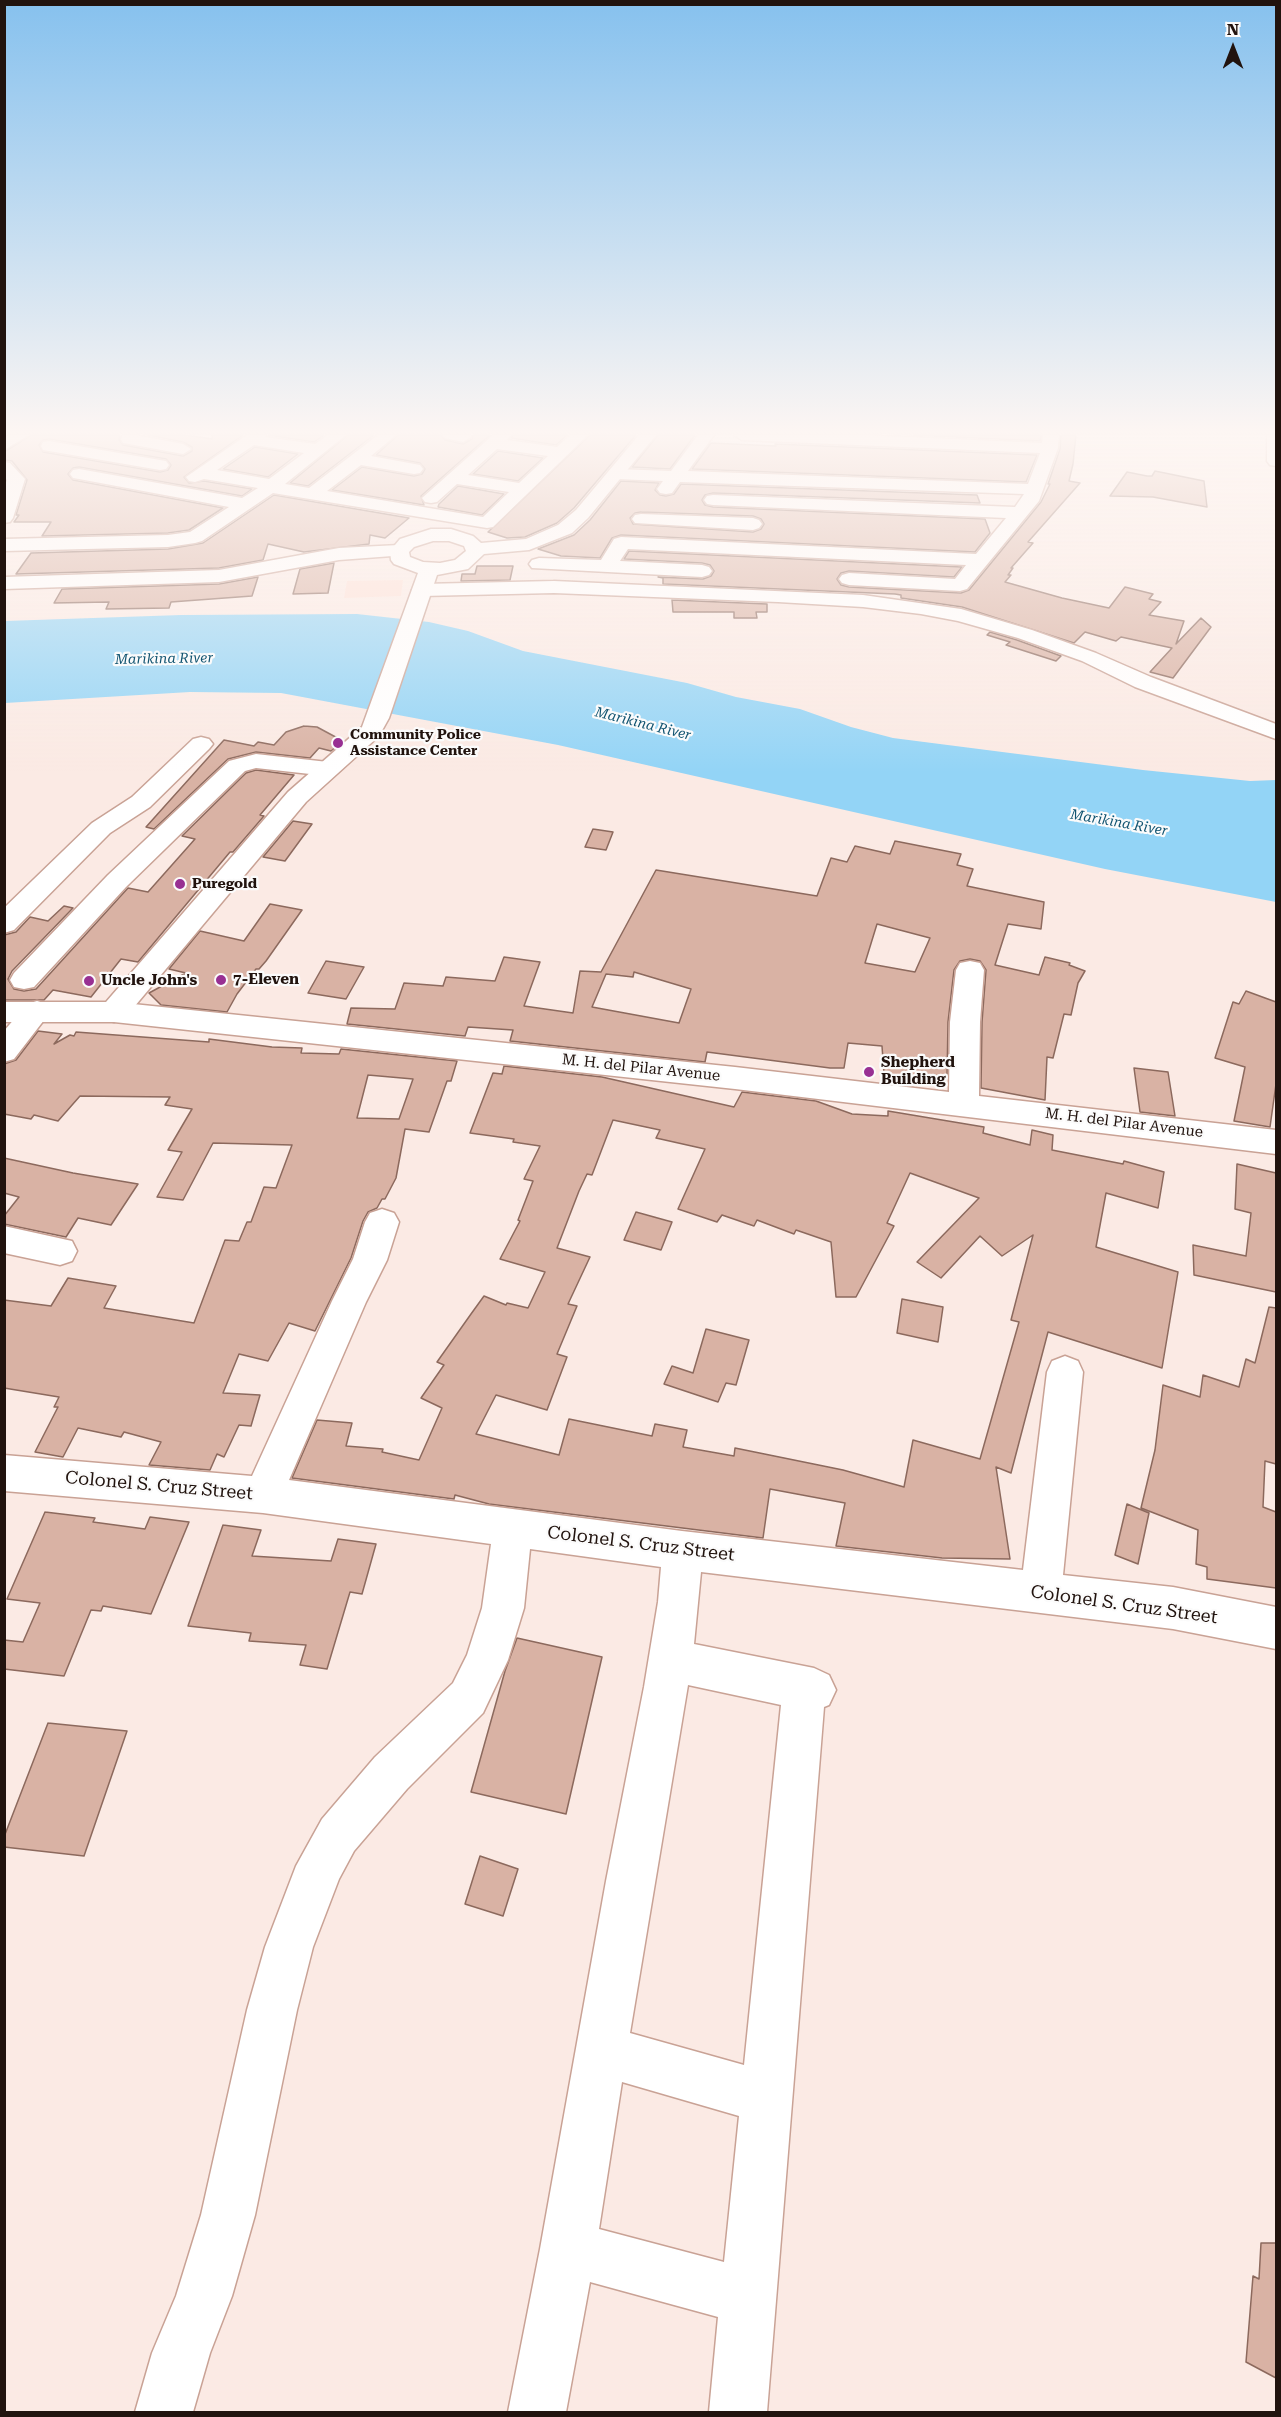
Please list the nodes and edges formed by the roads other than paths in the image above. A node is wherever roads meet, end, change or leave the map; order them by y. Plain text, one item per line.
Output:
1 (403, 548) edge
2 (495, 548) edge
3 (618, 548) edge
4 (722, 548) edge
5 (990, 548) edge
6 (476, 549) joint
7 (399, 551) junction
8 (979, 560) junction
9 (539, 564) dead end
10 (608, 566) junction
11 (429, 569) junction
12 (725, 572) dead end
13 (831, 578) dead end
14 (4, 583) edge
15 (420, 596) junction
16 (1276, 732) edge
17 (201, 744) dead end
18 (328, 769) junction
19 (4, 924) edge
20 (970, 970) dead end
21 (24, 980) dead end
22 (37, 1011) junction
23 (4, 1012) edge
24 (114, 1012) junction
25 (4, 1052) edge
26 (964, 1103) junction
27 (1276, 1142) edge
28 (381, 1222) dead end
29 (4, 1239) edge
30 (60, 1251) dead end
31 (1065, 1372) dead end
32 (4, 1473) edge
33 (263, 1495) junction
34 (513, 1527) junction
35 (682, 1550) junction
36 (1039, 1593) junction
37 (1276, 1628) edge
38 (670, 1660) junction
39 (602, 2051) junction
40 (767, 2098) junction
41 (568, 2249) junction
42 (749, 2297) junction
43 (164, 2412) edge
44 (537, 2412) edge
45 (738, 2412) edge

1 - 7 street
2 - 6 street
3 - 10 street
4 - 8 street
5 - 8 street
6 - 11 street
7 - 11 street
7 - 14 street
8 - 13 street
9 - 10 street
10 - 12 street
11 - 15 street
15 - 16 street
15 - 18 street
17 - 19 street
18 - 21 street
18 - 24 street
20 - 26 street
22 - 23 street, M. H. del Pilar Avenue
22 - 24 street, M. H. del Pilar Avenue
22 - 25 street
24 - 26 street, M. H. del Pilar Avenue
26 - 27 street, M. H. del Pilar Avenue
28 - 33 street
29 - 30 street
31 - 36 street
32 - 33 street, Colonel S. Cruz Street
33 - 34 street, Colonel S. Cruz Street
34 - 35 street, Colonel S. Cruz Street
34 - 43 street
35 - 36 street, Colonel S. Cruz Street
35 - 38 street
36 - 37 street, Colonel S. Cruz Street
38 - 39 street
38 - 40 street
39 - 40 street
39 - 41 street
40 - 42 street
41 - 42 street
41 - 44 street
42 - 45 street

